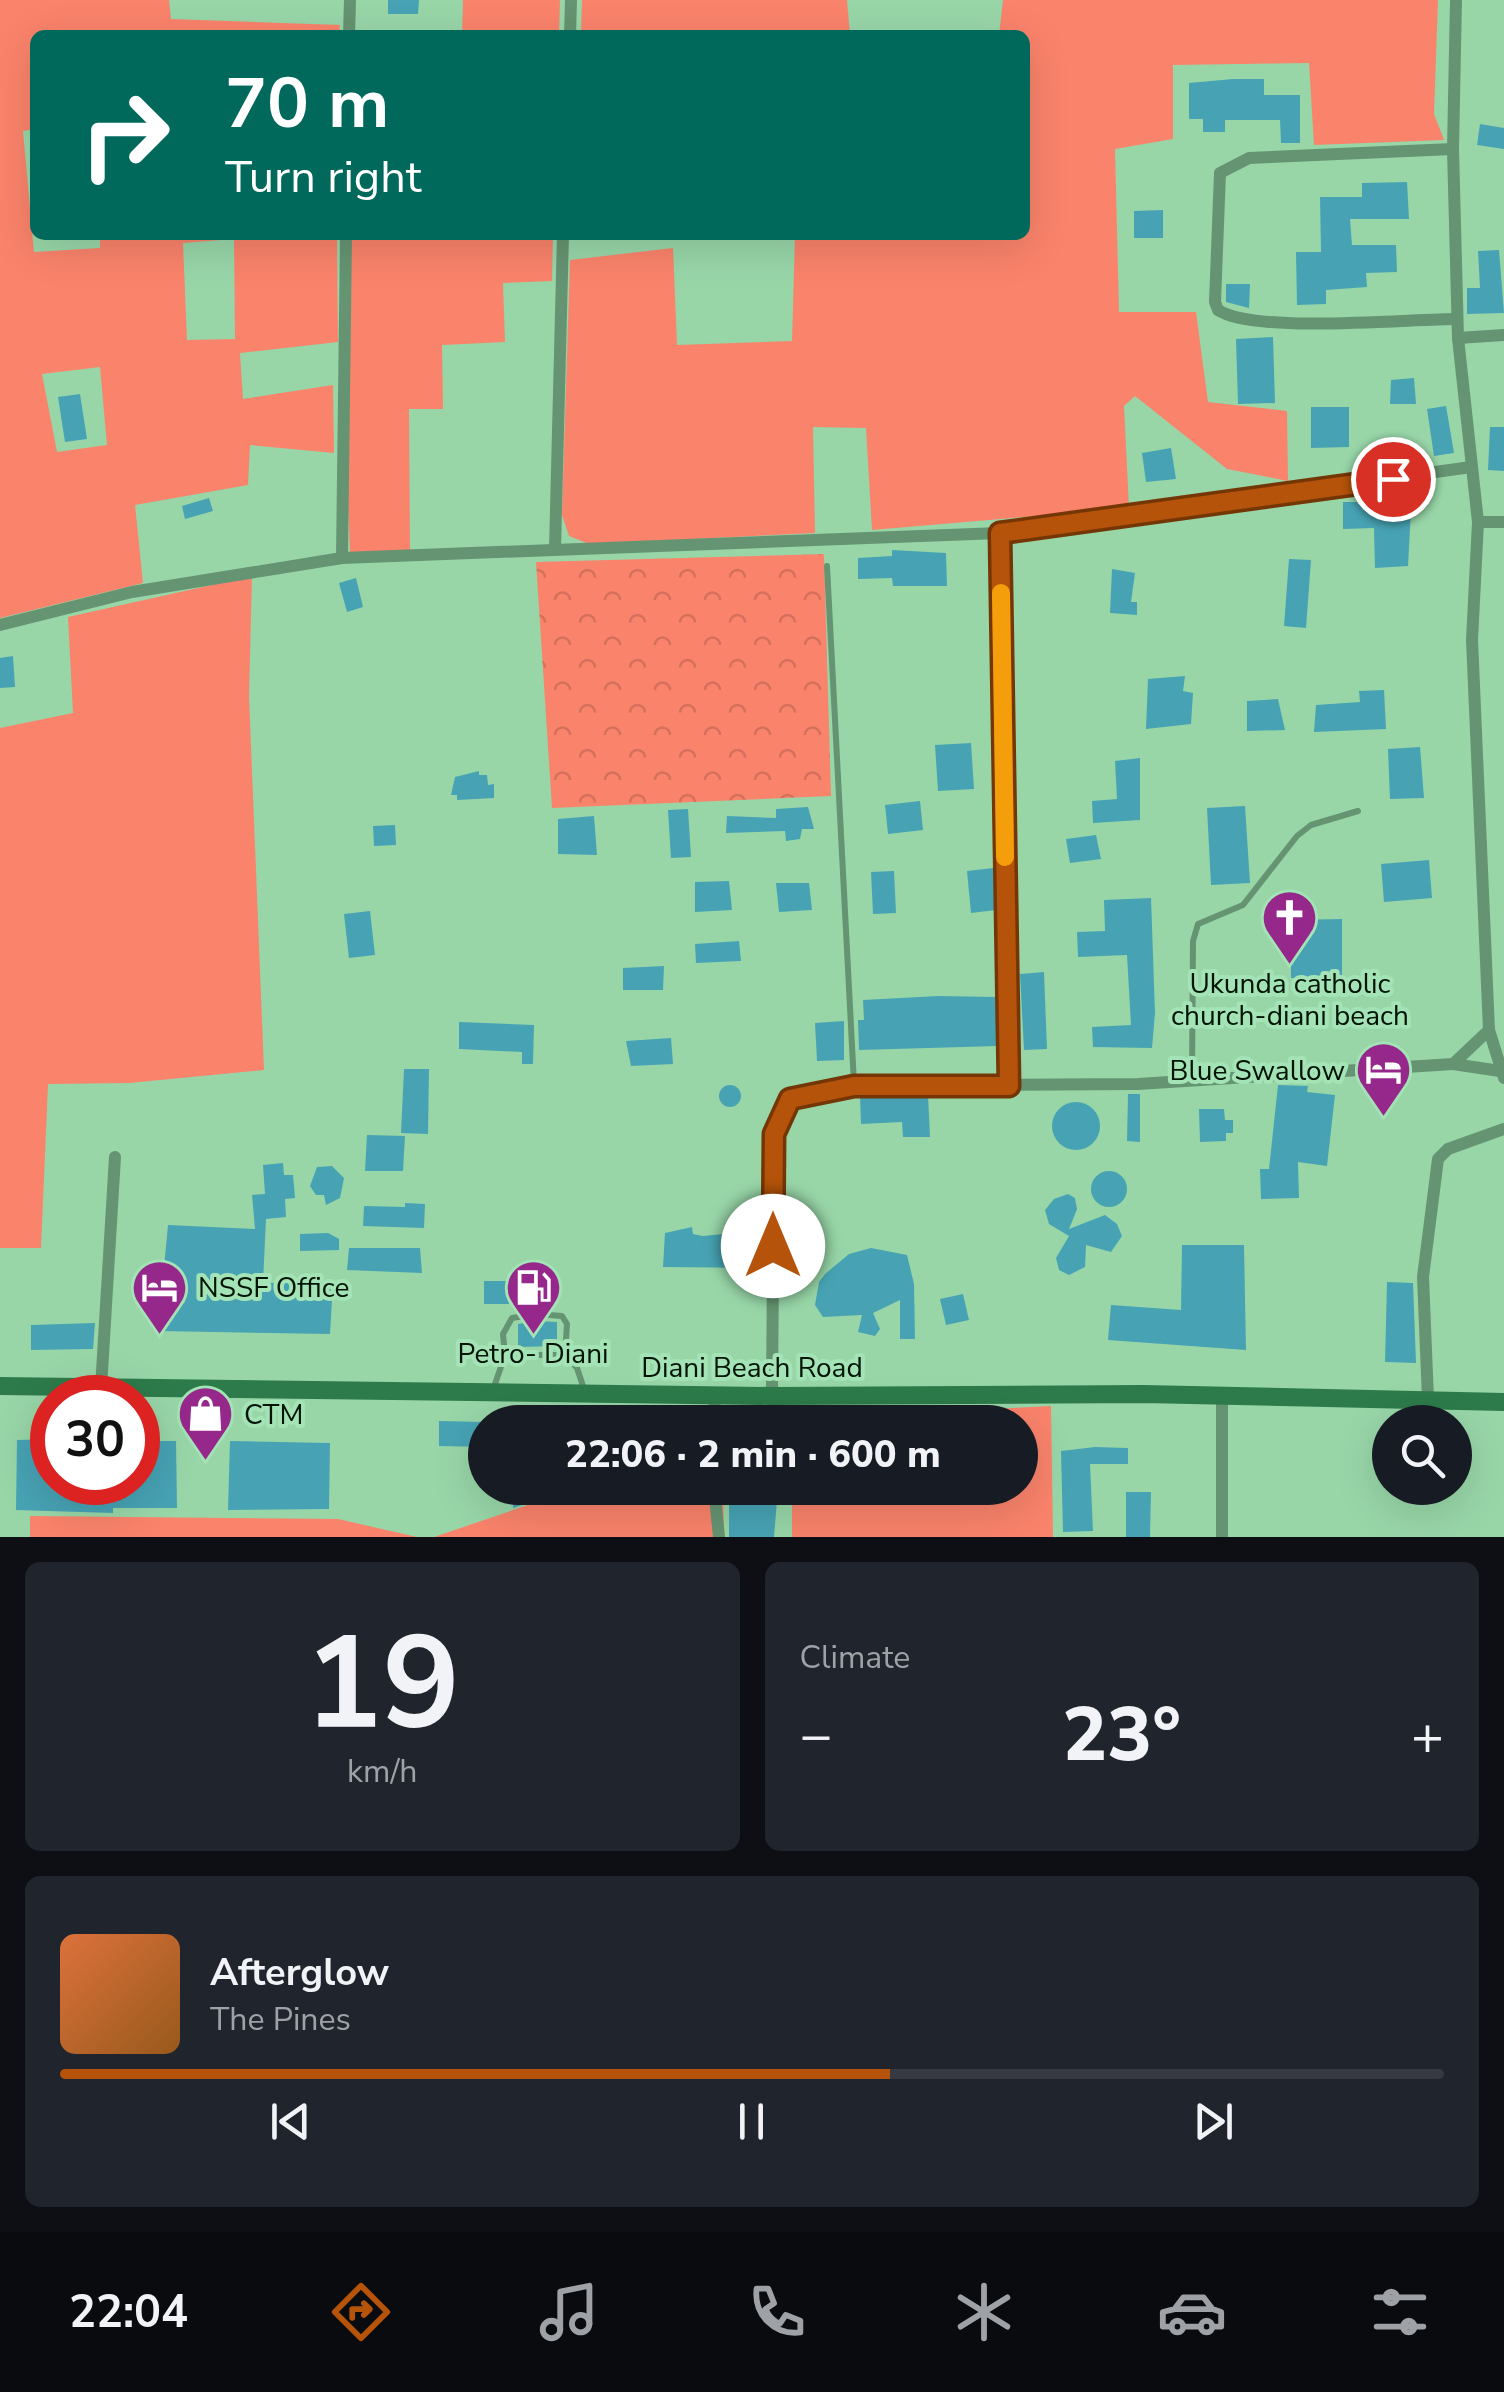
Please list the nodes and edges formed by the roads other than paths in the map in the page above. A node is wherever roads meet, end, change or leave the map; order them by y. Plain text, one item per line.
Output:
1 (350, 0) edge
2 (571, 0) edge
3 (1456, 0) edge
4 (350, 30) edge
5 (570, 30) edge
6 (1453, 148) junction
7 (346, 240) edge
8 (563, 240) edge
9 (1457, 319) junction
10 (1504, 335) edge
11 (1458, 338) junction
12 (1471, 467) junction
13 (1478, 522) junction
14 (1504, 522) edge
15 (1000, 533) junction
16 (555, 549) junction
17 (342, 558) junction
18 (827, 566) dead end
19 (0, 626) edge
20 (1358, 810) dead end
21 (1489, 1030) junction
22 (1453, 1064) junction
23 (1502, 1075) edge
24 (1192, 1078) junction
25 (854, 1086) junction
26 (1009, 1086) junction
27 (1504, 1128) edge
28 (115, 1157) dead end
29 (505, 1355) junction
30 (565, 1355) junction
31 (102, 1375) edge
32 (0, 1386) edge
33 (30, 1387) edge
34 (160, 1389) edge
35 (493, 1393) junction
36 (585, 1393) junction
37 (715, 1395) junction
38 (772, 1396) junction
39 (1222, 1396) junction
40 (1428, 1399) junction
41 (1504, 1402) edge
42 (715, 1405) edge
43 (716, 1505) edge
44 (719, 1537) edge
45 (1222, 1537) edge

1 - 4 street
2 - 5 street
3 - 6 street
6 - 9 street
6 - 9 street
7 - 17 street
8 - 16 street
9 - 11 street
10 - 11 street
11 - 12 street
12 - 13 street
12 - 15 street
13 - 14 street
13 - 21 street
15 - 16 street
15 - 26 street
16 - 17 street
17 - 19 street
18 - 25 lane
20 - 24 lane
21 - 22 street
21 - 23 street
22 - 23 street
22 - 24 street
24 - 26 street
25 - 26 street
25 - 38 street
27 - 40 street
28 - 31 street
29 - 30 lane
29 - 30 lane
29 - 35 lane
30 - 36 lane
32 - 33 main road, Diani Beach Road
34 - 35 main road, Diani Beach Road
35 - 36 main road, Diani Beach Road
36 - 37 main road, Diani Beach Road
37 - 38 main road, Diani Beach Road
37 - 42 street
38 - 39 main road, Diani Beach Road
39 - 40 main road, Diani Beach Road
39 - 45 street
40 - 41 main road, Diani Beach Road
43 - 44 street

